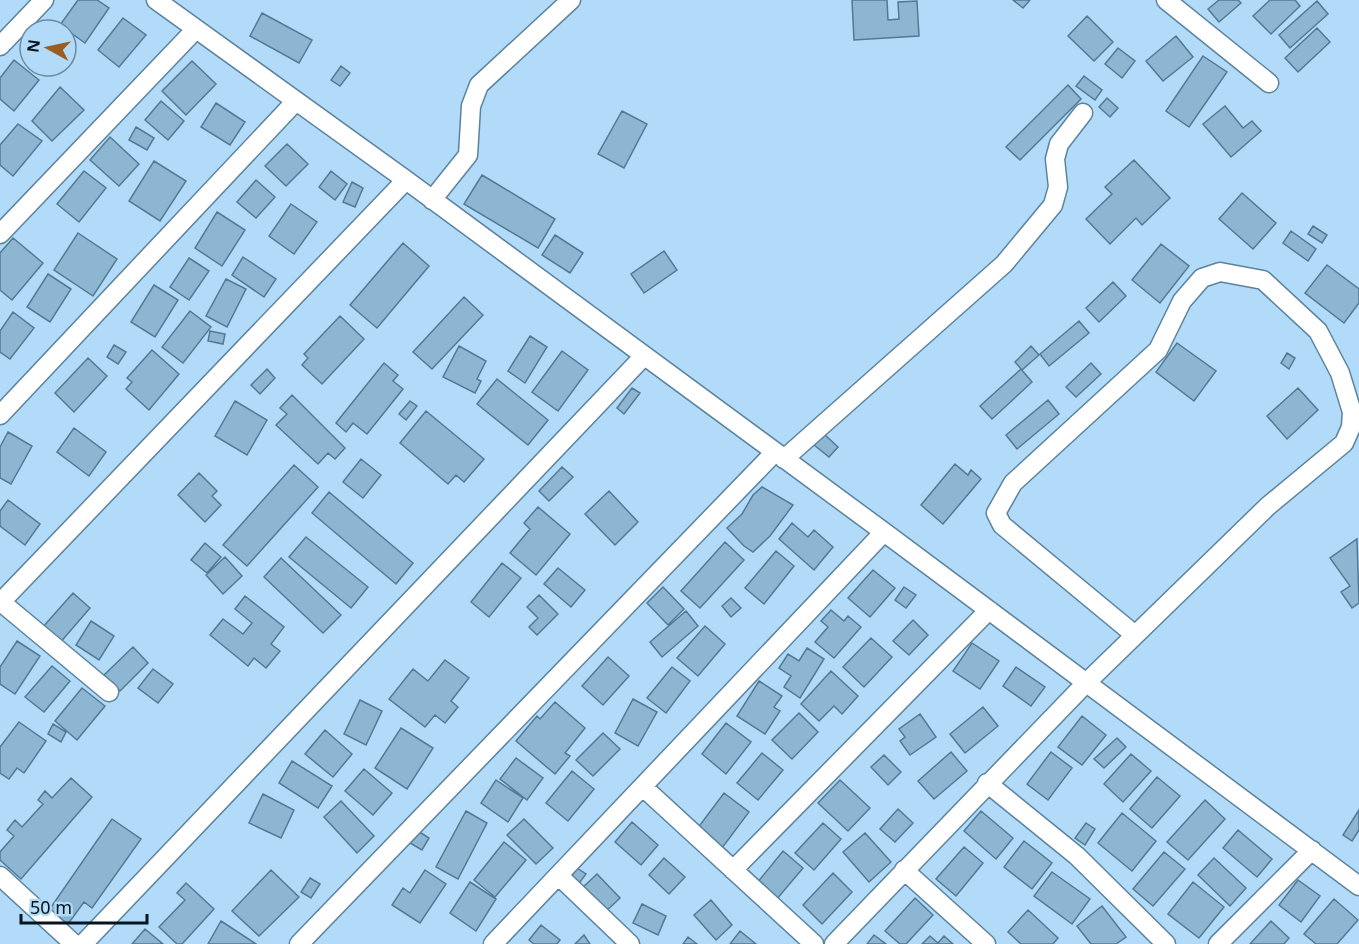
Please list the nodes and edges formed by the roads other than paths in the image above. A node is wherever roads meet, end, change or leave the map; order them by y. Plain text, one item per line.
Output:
1 (44, 0) edge
2 (156, 0) edge
3 (571, 0) edge
4 (1166, 0) edge
5 (196, 29) junction
6 (0, 46) edge
7 (1269, 83) dead end
8 (296, 101) junction
9 (1083, 113) dead end
10 (406, 180) junction
11 (432, 200) junction
12 (0, 234) edge
13 (644, 356) junction
14 (0, 414) edge
15 (780, 455) junction
16 (884, 532) junction
17 (1, 603) edge
18 (989, 610) junction
19 (1135, 635) junction
20 (1086, 683) junction
21 (109, 692) dead end
22 (987, 783) junction
23 (643, 787) junction
24 (1312, 850) junction
25 (733, 870) junction
26 (904, 870) junction
27 (0, 876) edge
28 (558, 876) junction
29 (1359, 886) edge
30 (74, 944) edge
31 (83, 944) edge
32 (299, 944) edge
33 (493, 944) edge
34 (630, 944) edge
35 (814, 944) edge
36 (834, 944) edge
37 (986, 944) edge
38 (1166, 944) edge
39 (1218, 944) edge

1 - 6 street
2 - 5 street
3 - 11 street
4 - 7 street
5 - 8 street
5 - 12 street
8 - 10 street
8 - 14 street
9 - 15 street
10 - 11 street
10 - 17 street
11 - 13 street
13 - 15 street
13 - 31 street
15 - 16 street
15 - 32 street
16 - 18 street
16 - 23 street
17 - 21 street
18 - 20 street
18 - 25 street
19 - 19 street
19 - 20 street
20 - 22 street
20 - 24 street
22 - 26 street
22 - 38 street
23 - 25 street
23 - 28 street
24 - 29 street
24 - 39 street
25 - 35 street
26 - 36 street
26 - 37 street
27 - 30 street
28 - 33 street
28 - 34 street

